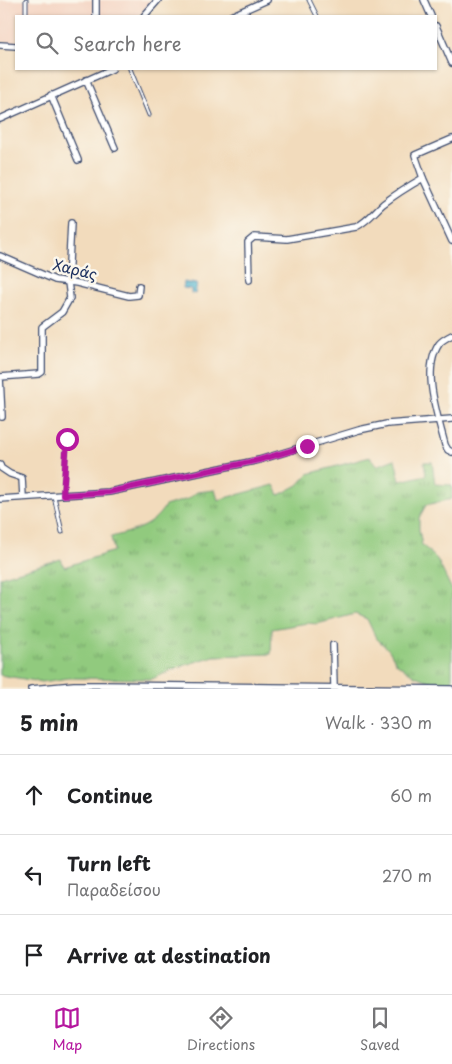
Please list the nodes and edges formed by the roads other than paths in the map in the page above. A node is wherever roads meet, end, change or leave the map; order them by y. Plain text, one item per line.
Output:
1 (26, 0) edge
2 (96, 0) edge
3 (158, 0) edge
4 (267, 0) edge
5 (310, 0) edge
6 (424, 0) edge
7 (26, 15) edge
8 (96, 15) edge
9 (145, 15) edge
10 (233, 15) edge
11 (316, 15) edge
12 (431, 15) edge
13 (437, 28) edge
14 (0, 45) edge
15 (15, 46) edge
16 (452, 63) edge
17 (99, 70) edge
18 (109, 70) edge
19 (130, 70) edge
20 (94, 76) junction
21 (86, 80) junction
22 (50, 95) junction
23 (149, 115) dead end
24 (0, 118) edge
25 (452, 139) edge
26 (115, 148) dead end
27 (78, 160) dead end
28 (423, 178) junction
29 (71, 223) dead end
30 (452, 241) edge
31 (0, 256) edge
32 (249, 280) dead end
33 (68, 282) junction
34 (139, 286) dead end
35 (452, 335) edge
36 (0, 377) edge
37 (2, 416) dead end
38 (452, 419) edge
39 (439, 421) junction
40 (67, 439) dead end
41 (452, 452) edge
42 (0, 465) edge
43 (54, 495) junction
44 (63, 495) junction
45 (23, 497) junction
46 (0, 499) edge
47 (62, 532) dead end
48 (333, 645) dead end
49 (334, 686) junction
50 (83, 687) edge
51 (159, 688) edge
52 (31, 689) edge
53 (451, 689) edge

1 - 7 lane
2 - 8 street
3 - 9 street
4 - 10 street
5 - 11 lane
6 - 12 street
13 - 16 street
14 - 15 street
17 - 20 street
18 - 20 street
19 - 23 lane
20 - 21 street
21 - 22 street
21 - 26 street
22 - 24 street
22 - 27 street
25 - 28 street
28 - 30 street
28 - 32 street
29 - 33 street
31 - 33 street, Χαράς
33 - 34 street, Χαράς
33 - 36 street
35 - 39 street
36 - 37 street
38 - 39 street
39 - 41 street
39 - 44 street
40 - 44 lane
42 - 45 street
43 - 44 street
43 - 45 street
43 - 47 lane
45 - 46 street
48 - 49 street
49 - 51 street
49 - 53 street
50 - 51 street
50 - 52 street

